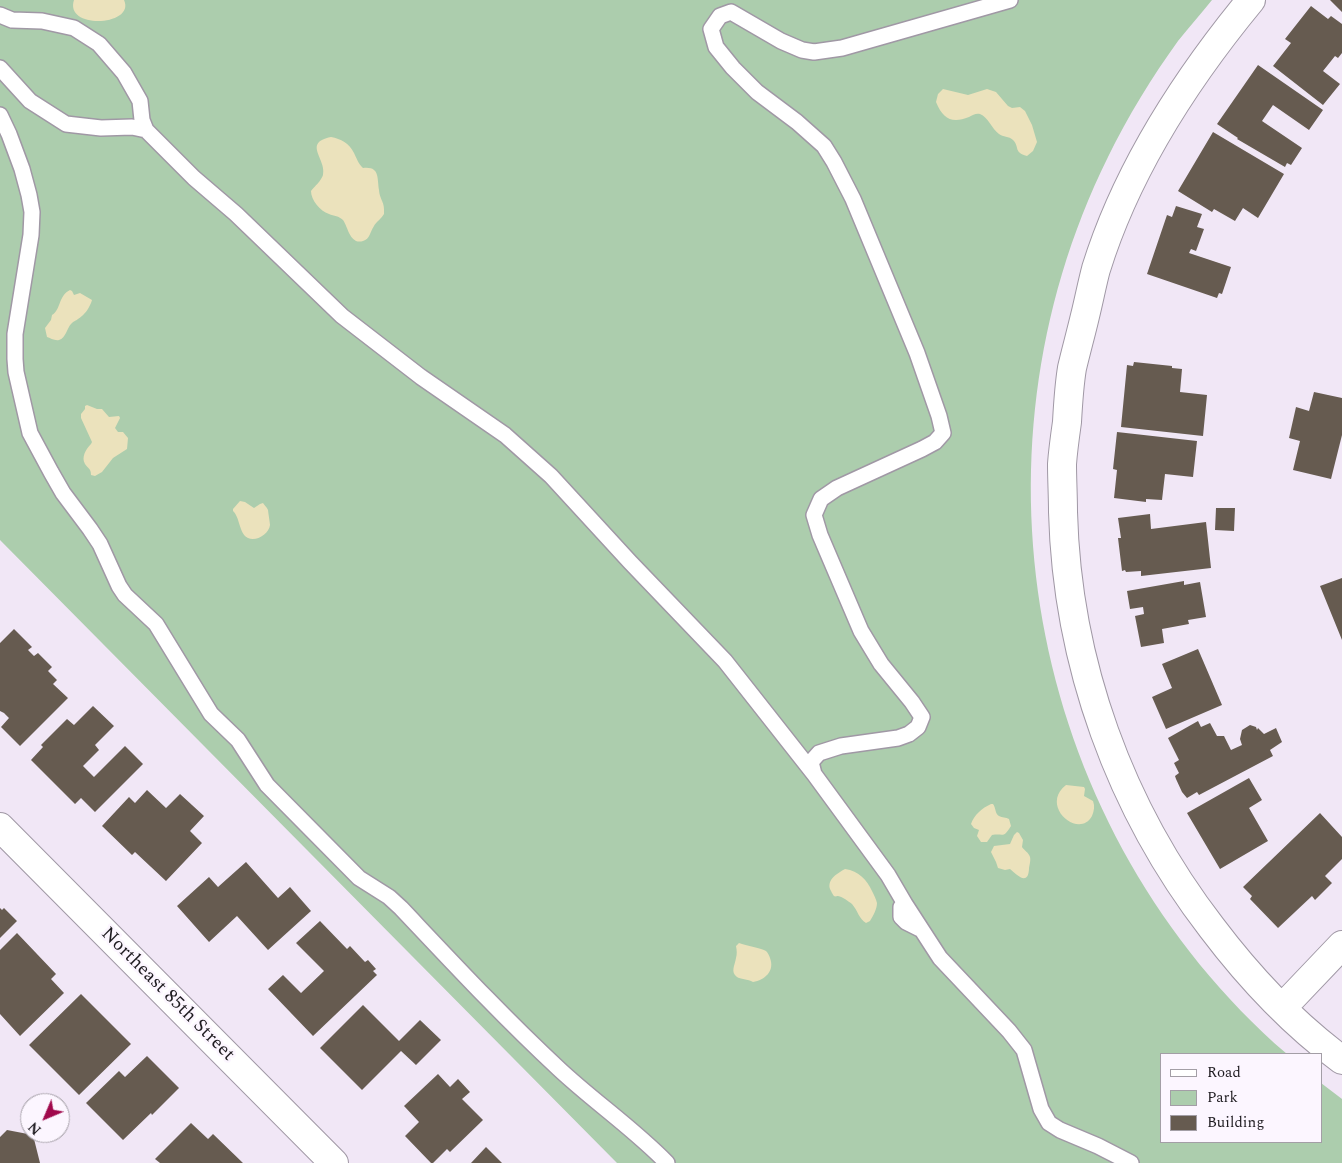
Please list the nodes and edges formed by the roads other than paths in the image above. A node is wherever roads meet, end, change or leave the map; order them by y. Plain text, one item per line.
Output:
1 (1010, 0) edge
2 (1250, 0) edge
3 (0, 15) edge
4 (0, 68) edge
5 (0, 115) edge
6 (146, 130) junction
7 (814, 774) junction
8 (0, 827) edge
9 (1342, 945) edge
10 (1282, 1008) junction
11 (1342, 1060) edge
12 (334, 1163) edge
13 (667, 1163) edge
14 (1131, 1163) edge

1 - 7 lane
2 - 10 street
3 - 6 lane
4 - 6 lane
5 - 13 lane
6 - 7 lane
7 - 14 lane
8 - 12 street, Northeast 85th Street
9 - 10 street
10 - 11 street

